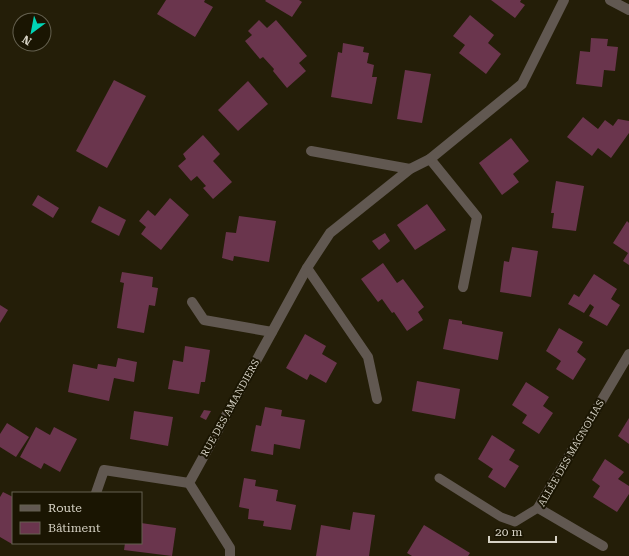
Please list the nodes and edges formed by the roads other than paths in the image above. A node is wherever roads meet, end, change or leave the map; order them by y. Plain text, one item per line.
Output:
1 (564, 0) edge
2 (610, 0) edge
3 (629, 10) edge
4 (311, 151) dead end
5 (430, 159) junction
6 (410, 169) junction
7 (306, 268) junction
8 (463, 286) dead end
9 (192, 302) dead end
10 (272, 332) junction
11 (629, 354) edge
12 (377, 399) dead end
13 (439, 478) dead end
14 (189, 483) junction
15 (96, 492) edge
16 (538, 508) junction
17 (603, 546) dead end
18 (230, 556) edge

1 - 5 street, RUE DES AMANDIERS
2 - 3 street
4 - 6 street
5 - 6 street, RUE DES AMANDIERS
5 - 8 street
6 - 7 street, RUE DES AMANDIERS
7 - 10 street, RUE DES AMANDIERS
7 - 12 street
9 - 10 street
10 - 14 street, RUE DES AMANDIERS
11 - 16 street, ALLÉE DES MAGNOLIAS
13 - 16 lane
14 - 15 street
14 - 18 street
16 - 17 street, ALLÉE DES MAGNOLIAS

